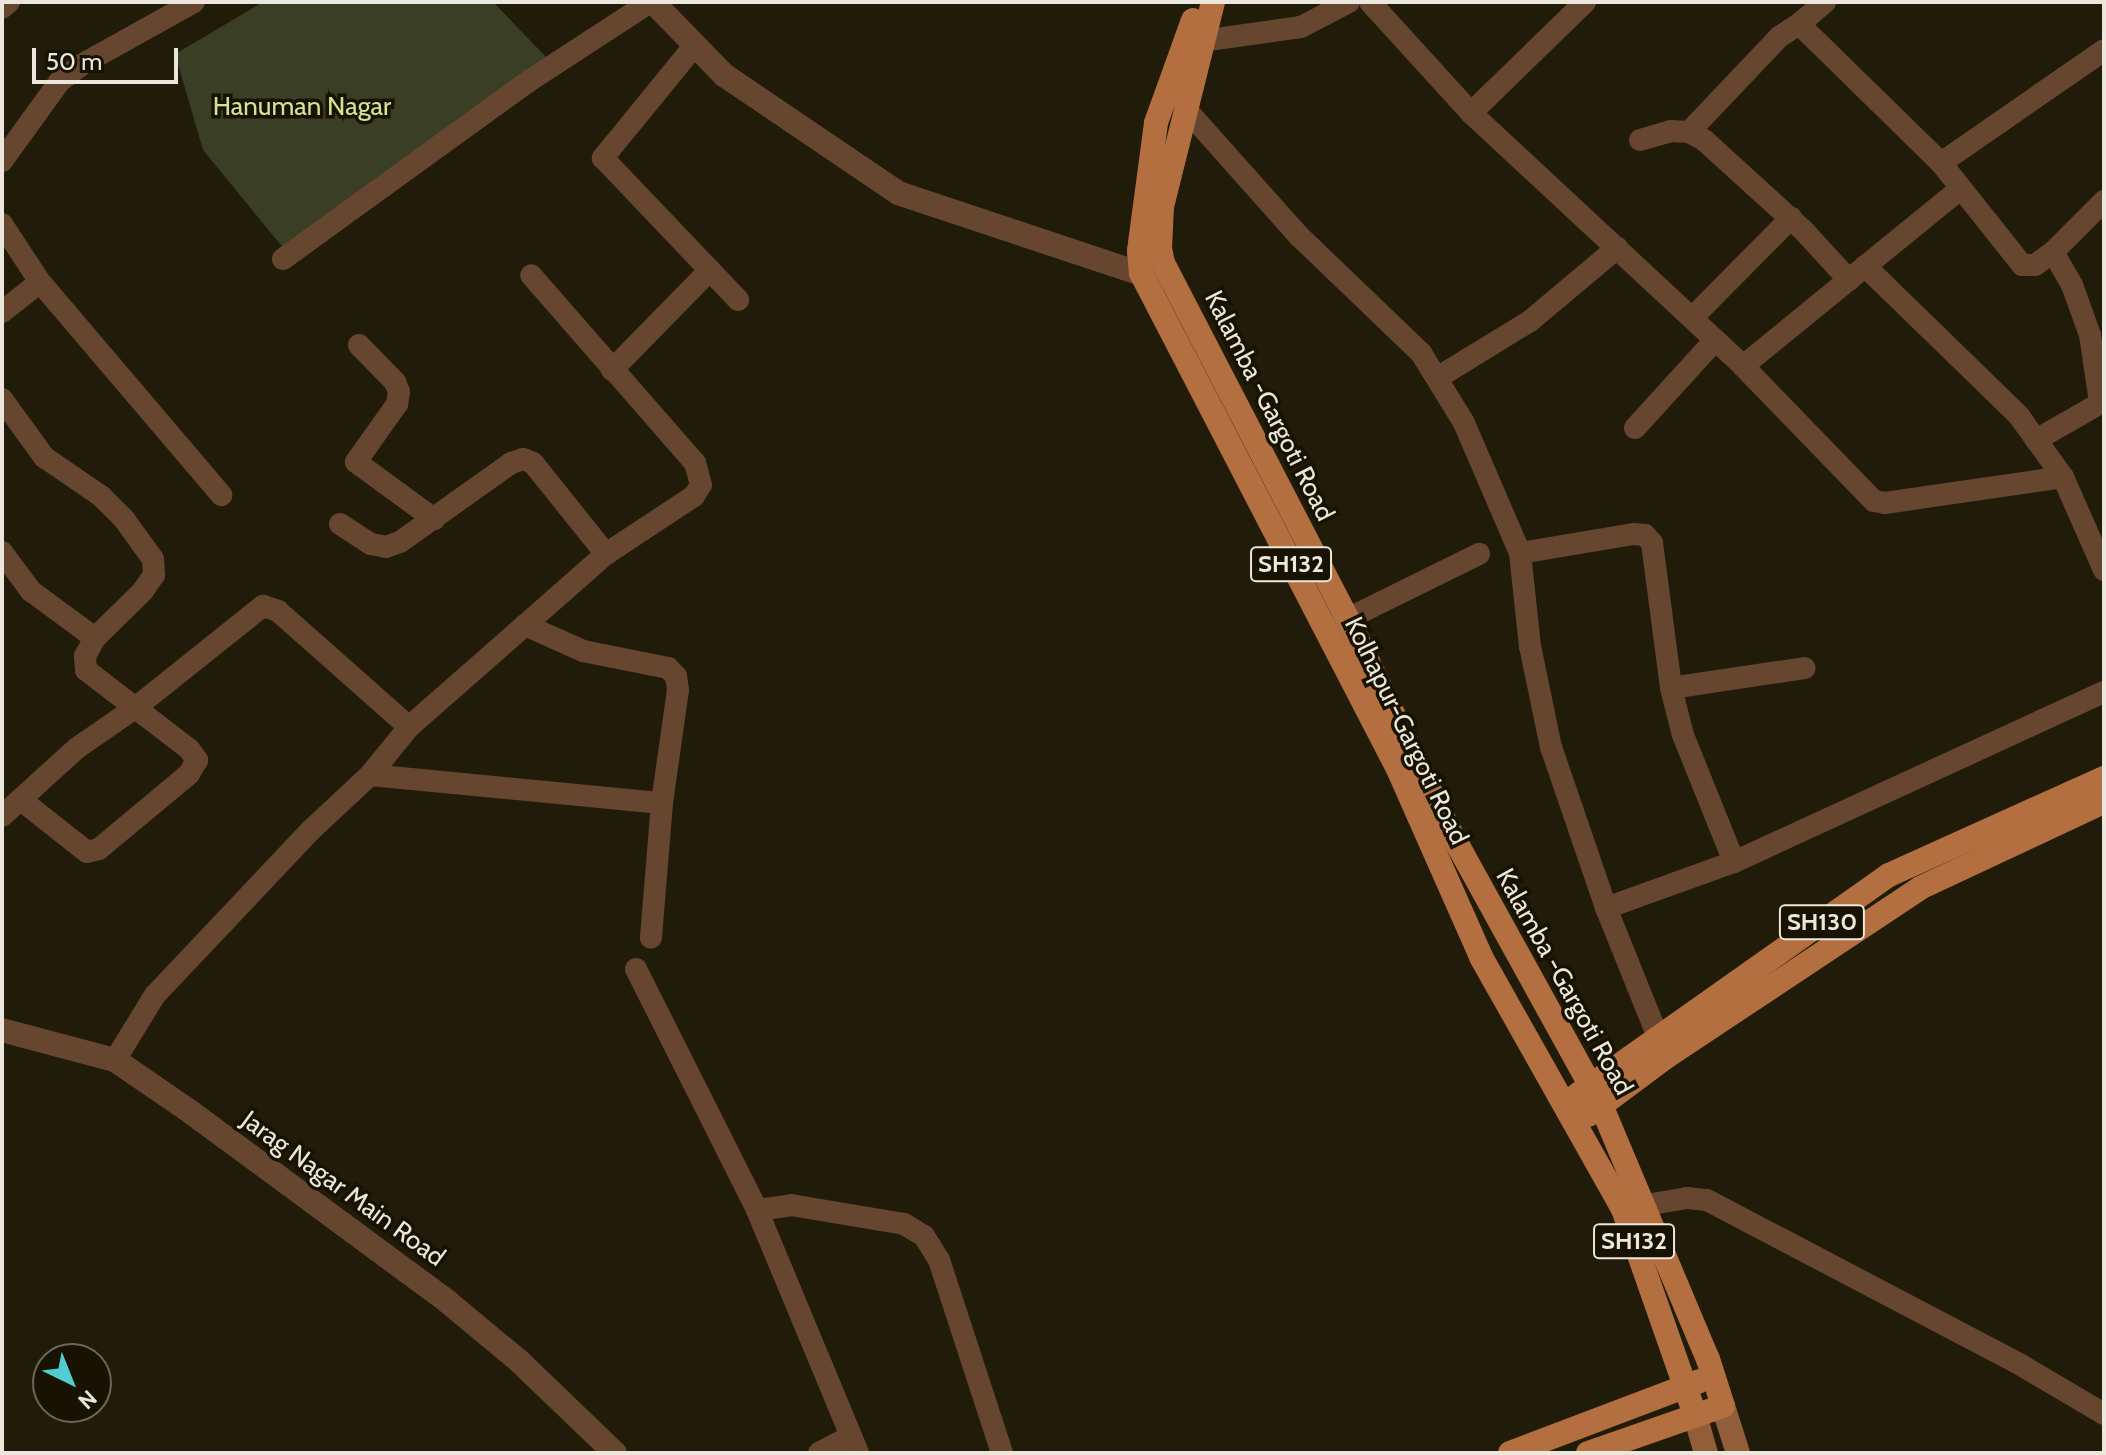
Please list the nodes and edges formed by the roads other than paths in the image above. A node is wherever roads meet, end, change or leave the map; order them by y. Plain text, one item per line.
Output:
1 (9, 2) edge
2 (194, 2) edge
3 (652, 2) edge
4 (1197, 2) edge
5 (1213, 2) edge
6 (1349, 2) edge
7 (1370, 2) edge
8 (1585, 2) edge
9 (1825, 2) edge
10 (2, 8) edge
11 (1799, 24) junction
12 (1196, 43) junction
13 (695, 45) junction
14 (2104, 50) edge
15 (1184, 107) junction
16 (1471, 113) junction
17 (1689, 132) junction
18 (1640, 140) dead end
19 (2, 161) edge
20 (1941, 163) junction
21 (1961, 188) junction
22 (2104, 201) edge
23 (1791, 218) junction
24 (2, 224) edge
25 (1617, 248) junction
26 (2053, 252) junction
27 (283, 259) dead end
28 (710, 270) junction
29 (1141, 273) junction
30 (1857, 273) junction
31 (531, 275) dead end
32 (40, 282) junction
33 (1174, 285) junction
34 (738, 300) dead end
35 (2, 312) edge
36 (1692, 318) junction
37 (1715, 340) junction
38 (359, 345) dead end
39 (1743, 366) junction
40 (612, 370) junction
41 (1437, 378) junction
42 (2, 399) edge
43 (2102, 402) edge
44 (1635, 428) dead end
45 (2036, 440) junction
46 (2063, 477) junction
47 (221, 495) dead end
48 (434, 519) junction
49 (340, 524) dead end
50 (2, 552) edge
51 (1520, 553) junction
52 (606, 554) junction
53 (1479, 554) dead end
54 (2104, 570) edge
55 (1336, 624) junction
56 (525, 625) junction
57 (95, 638) junction
58 (1805, 668) dead end
59 (1671, 688) junction
60 (2104, 692) edge
61 (135, 708) junction
62 (409, 727) junction
63 (370, 775) junction
64 (2104, 778) edge
65 (20, 799) junction
66 (2104, 802) edge
67 (662, 803) junction
68 (2, 816) edge
69 (1734, 862) junction
70 (1606, 908) junction
71 (651, 938) dead end
72 (636, 969) dead end
73 (2, 1030) edge
74 (1662, 1047) junction
75 (115, 1060) junction
76 (1596, 1096) junction
77 (1568, 1115) junction
78 (1634, 1207) junction
79 (757, 1210) junction
80 (1713, 1377) junction
81 (1687, 1385) junction
82 (1723, 1406) junction
83 (2104, 1414) edge
84 (1695, 1415) junction
85 (855, 1445) edge
86 (615, 1453) edge
87 (819, 1453) edge
88 (1002, 1453) edge
89 (1510, 1453) edge
90 (1588, 1453) edge
91 (1706, 1453) edge
92 (1738, 1453) edge

1 - 10 street
2 - 19 street
3 - 13 street
3 - 27 street
4 - 12 main road, Kolhapur-Gargoti Road / SH132
5 - 12 main road, Kalamba -Gargoti Road
6 - 12 street
7 - 16 street
8 - 16 street
9 - 11 street
11 - 17 street
11 - 20 street
12 - 15 main road, Kalamba -Gargoti Road
12 - 29 main road, Kolhapur-Gargoti Road / SH132
13 - 28 street
13 - 29 street
14 - 20 street
15 - 33 main road, Kalamba -Gargoti Road
15 - 41 street
16 - 25 street
17 - 18 street
17 - 23 street
20 - 21 street
21 - 26 street
21 - 30 street
22 - 26 street
23 - 30 street
23 - 36 street
24 - 32 street
25 - 36 street
25 - 41 street
26 - 43 street
28 - 34 street
28 - 40 street
29 - 33 street
29 - 55 main road, Kolhapur-Gargoti Road / SH132
30 - 39 street
30 - 45 street
31 - 40 street
32 - 35 street
32 - 47 street
33 - 55 main road, Kalamba -Gargoti Road
36 - 37 street
37 - 39 street
37 - 44 street
38 - 48 street
39 - 46 street
40 - 52 street
41 - 51 street
42 - 57 street
43 - 45 street
45 - 46 street
46 - 54 street
48 - 49 street
48 - 52 street
50 - 57 street
51 - 59 street
51 - 70 street
52 - 56 street
53 - 55 street
55 - 76 main road, Kalamba -Gargoti Road
55 - 77 main road, Kolhapur-Gargoti Road / SH132
56 - 62 street
56 - 67 street
57 - 61 street
58 - 59 street
59 - 69 street
60 - 69 street
61 - 62 street
61 - 65 street
61 - 65 street
62 - 63 street
63 - 67 street
63 - 75 street
64 - 74 main road, SH130
65 - 68 street
66 - 74 main road, SH130
67 - 71 street
69 - 70 street
70 - 74 street
72 - 79 street
73 - 75 street, Jarag Nagar Main Road
74 - 76 main road, SH130
75 - 86 street, Jarag Nagar Main Road
76 - 77 main road, SH130
76 - 78 main road, Kalamba -Gargoti Road
77 - 78 main road, Kolhapur-Gargoti Road / SH132
78 - 80 main road, Kalamba -Gargoti Road
78 - 81 main road, Kolhapur-Gargoti Road / SH132
78 - 83 street
79 - 85 street
79 - 88 street
80 - 81 main road
80 - 82 main road, Kalamba -Gargoti Road
81 - 84 main road
81 - 89 main road
82 - 84 main road
82 - 92 main road, Kalamba -Gargoti Road
84 - 90 main road
84 - 91 main road
85 - 87 street

